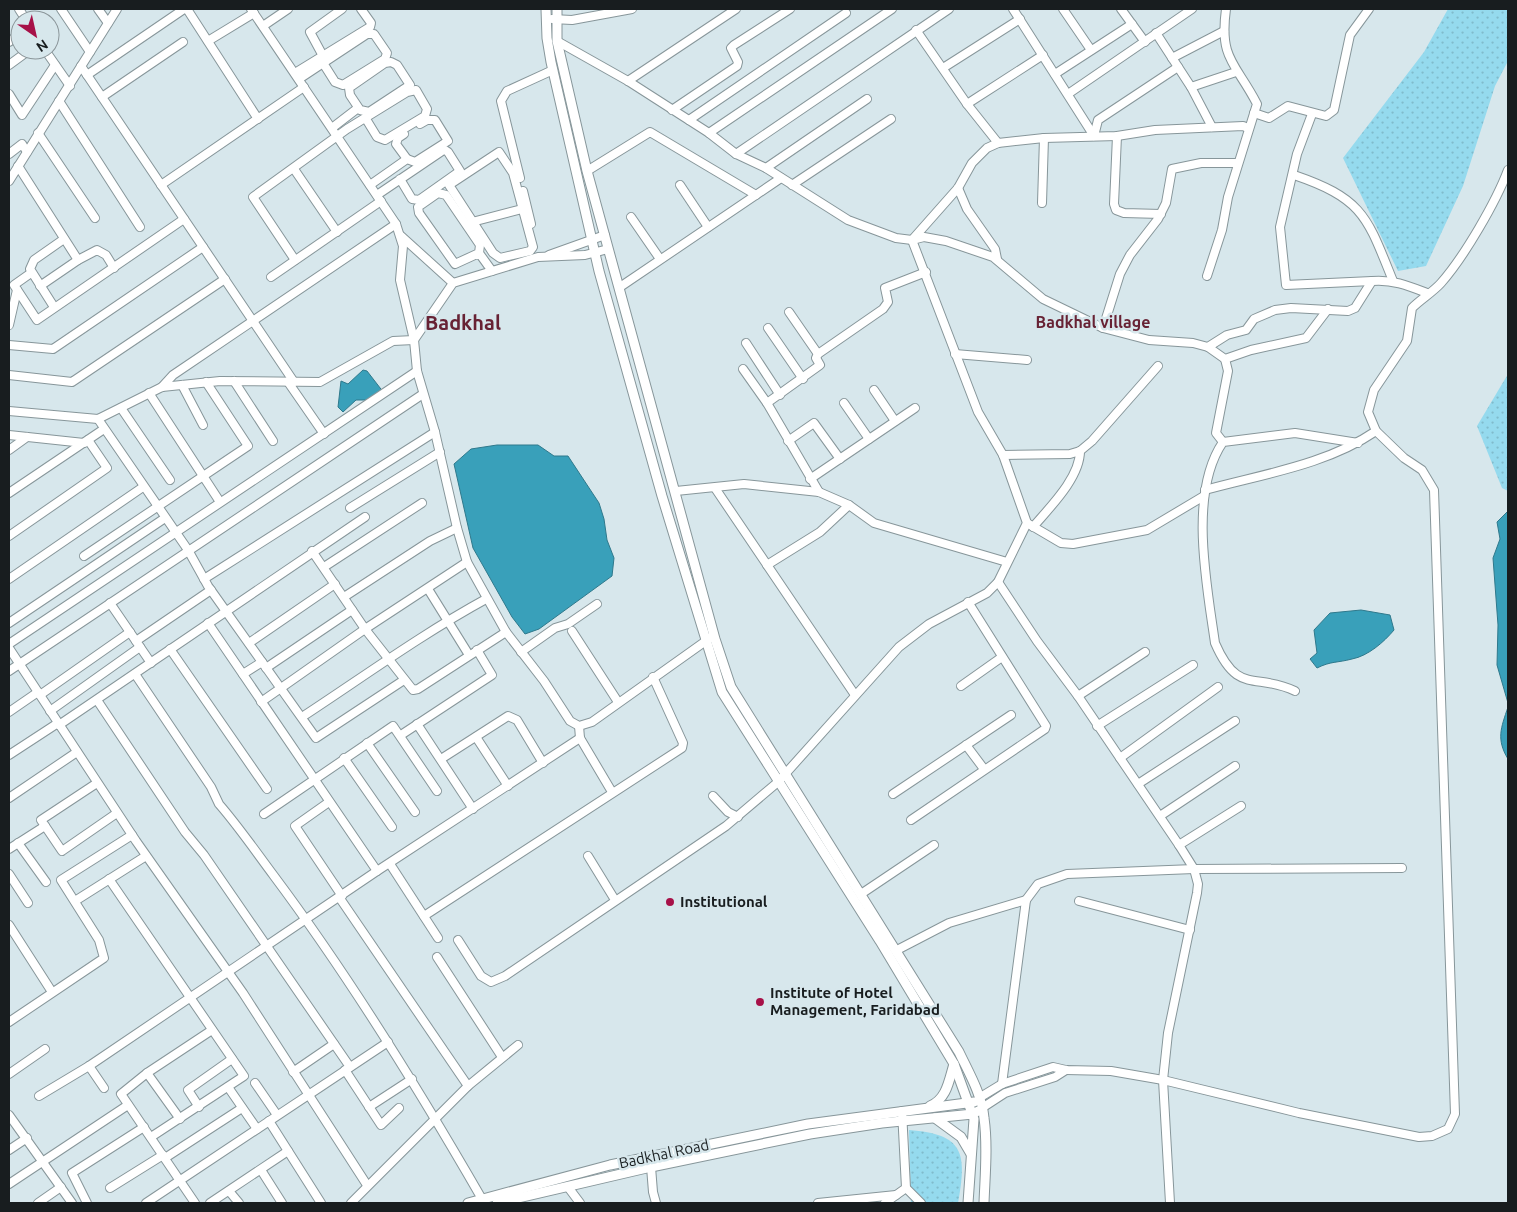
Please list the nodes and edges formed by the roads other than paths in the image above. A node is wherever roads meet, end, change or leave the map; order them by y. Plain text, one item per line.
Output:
1 (61, 9) edge
2 (98, 9) edge
3 (117, 9) edge
4 (185, 9) edge
5 (288, 9) edge
6 (342, 9) edge
7 (361, 9) edge
8 (557, 9) edge
9 (632, 9) edge
10 (736, 9) edge
11 (790, 9) edge
12 (892, 9) edge
13 (948, 9) edge
14 (1013, 9) edge
15 (1063, 9) edge
16 (1133, 9) edge
17 (1192, 9) edge
18 (1226, 9) edge
19 (1369, 9) edge
20 (253, 11) edge
21 (1123, 11) edge
22 (546, 13) edge
23 (846, 13) dead end
24 (1020, 19) junction
25 (556, 20) junction
26 (108, 23) junction
27 (1132, 24) junction
28 (263, 26) junction
29 (916, 30) junction
30 (1224, 31) junction
31 (1156, 33) junction
32 (208, 41) junction
33 (557, 41) junction
34 (183, 42) dead end
35 (1145, 42) junction
36 (1091, 50) junction
37 (90, 52) junction
38 (1043, 55) junction
39 (1172, 58) junction
40 (52, 60) edge
41 (323, 60) junction
42 (55, 65) junction
43 (81, 66) junction
44 (1178, 67) junction
45 (942, 68) junction
46 (553, 70) junction
47 (1236, 72) junction
48 (1055, 74) junction
49 (87, 75) junction
50 (297, 76) junction
51 (628, 82) junction
52 (70, 86) junction
53 (304, 87) junction
54 (1191, 87) junction
55 (9, 94) edge
56 (1068, 94) junction
57 (102, 97) junction
58 (867, 99) dead end
59 (59, 102) junction
60 (967, 104) junction
61 (358, 108) junction
62 (672, 110) junction
63 (1254, 113) junction
64 (1312, 114) junction
65 (892, 118) dead end
66 (258, 119) junction
67 (366, 119) junction
68 (689, 120) junction
69 (1212, 127) junction
70 (332, 128) junction
71 (1248, 128) junction
72 (709, 133) junction
73 (38, 134) junction
74 (1094, 136) junction
75 (1117, 136) junction
76 (338, 138) junction
77 (1044, 138) junction
78 (998, 143) junction
79 (27, 152) junction
80 (9, 154) edge
81 (736, 154) junction
82 (407, 159) junction
83 (1238, 163) junction
84 (18, 166) junction
85 (766, 168) junction
86 (294, 169) junction
87 (1508, 170) edge
88 (587, 171) junction
89 (1294, 175) junction
90 (781, 178) junction
91 (400, 179) junction
92 (9, 181) edge
93 (162, 185) junction
94 (680, 185) dead end
95 (370, 186) junction
96 (792, 186) junction
97 (958, 188) junction
98 (756, 195) junction
99 (379, 198) junction
100 (1042, 203) dead end
101 (525, 208) junction
102 (1161, 214) junction
103 (631, 217) dead end
104 (95, 218) dead end
105 (184, 219) junction
106 (472, 222) junction
107 (396, 224) junction
108 (140, 227) dead end
109 (708, 227) junction
110 (337, 232) junction
111 (605, 235) junction
112 (401, 236) junction
113 (591, 238) junction
114 (64, 239) junction
115 (912, 240) junction
116 (203, 247) junction
117 (608, 249) junction
118 (595, 252) junction
119 (479, 253) junction
120 (547, 256) junction
121 (538, 257) junction
122 (660, 259) junction
123 (998, 259) junction
124 (78, 260) junction
125 (295, 260) junction
126 (114, 268) junction
127 (492, 271) junction
128 (926, 272) junction
129 (31, 274) junction
130 (1207, 276) dead end
131 (271, 278) dead end
132 (225, 279) junction
133 (1372, 281) junction
134 (1393, 282) junction
135 (452, 283) junction
136 (40, 286) junction
137 (620, 287) junction
138 (17, 290) junction
139 (1427, 293) junction
140 (54, 307) junction
141 (1328, 310) junction
142 (790, 312) dead end
143 (253, 321) junction
144 (9, 325) edge
145 (768, 328) dead end
146 (1103, 328) junction
147 (414, 340) junction
148 (746, 343) dead end
149 (9, 345) edge
150 (1208, 347) junction
151 (818, 354) junction
152 (956, 354) junction
153 (1027, 360) dead end
154 (1225, 360) junction
155 (1158, 366) dead end
156 (744, 369) dead end
157 (417, 371) junction
158 (9, 376) edge
159 (802, 379) junction
160 (234, 381) junction
161 (206, 382) junction
162 (291, 382) junction
163 (182, 385) junction
164 (162, 387) junction
165 (874, 390) dead end
166 (149, 393) junction
167 (422, 394) junction
168 (780, 394) junction
169 (767, 403) junction
170 (844, 403) dead end
171 (121, 408) junction
172 (915, 408) dead end
173 (9, 411) edge
174 (98, 419) junction
175 (895, 421) junction
176 (204, 425) dead end
177 (104, 429) junction
178 (1376, 431) junction
179 (435, 432) junction
180 (324, 434) junction
181 (9, 435) edge
182 (27, 437) junction
183 (869, 439) junction
184 (273, 441) dead end
185 (86, 442) junction
186 (788, 442) junction
187 (1223, 442) junction
188 (1358, 443) junction
189 (9, 450) edge
190 (1080, 451) junction
191 (440, 452) junction
192 (1003, 455) junction
193 (840, 459) junction
194 (204, 476) junction
195 (810, 479) junction
196 (170, 480) dead end
197 (143, 487) junction
198 (715, 488) junction
199 (676, 491) junction
200 (819, 492) junction
201 (1204, 493) junction
202 (9, 494) edge
203 (220, 502) junction
204 (422, 503) dead end
205 (849, 505) junction
206 (157, 507) junction
207 (350, 508) dead end
208 (365, 517) dead end
209 (166, 518) junction
210 (1030, 525) junction
211 (457, 528) junction
212 (175, 532) junction
213 (9, 536) edge
214 (188, 550) junction
215 (312, 550) junction
216 (84, 556) dead end
217 (467, 562) junction
218 (1007, 562) junction
219 (767, 565) junction
220 (324, 567) junction
221 (9, 579) edge
222 (204, 579) junction
223 (998, 582) junction
224 (335, 584) junction
225 (428, 589) junction
226 (211, 590) junction
227 (344, 597) junction
228 (486, 598) junction
229 (968, 602) junction
230 (110, 603) junction
231 (597, 604) dead end
232 (227, 610) junction
233 (352, 610) junction
234 (447, 620) junction
235 (208, 622) junction
236 (9, 623) edge
237 (365, 629) junction
238 (572, 631) dead end
239 (130, 632) junction
240 (506, 632) junction
241 (714, 635) junction
242 (705, 641) junction
243 (249, 643) junction
244 (9, 644) edge
245 (138, 644) junction
246 (9, 648) edge
247 (170, 649) junction
248 (477, 650) junction
249 (521, 652) junction
250 (1145, 652) dead end
251 (469, 656) junction
252 (1002, 657) junction
253 (390, 660) junction
254 (152, 663) junction
255 (19, 664) junction
256 (264, 665) junction
257 (1193, 665) dead end
258 (9, 671) edge
259 (134, 674) junction
260 (242, 674) junction
261 (653, 677) junction
262 (404, 680) junction
263 (961, 686) dead end
264 (1218, 687) dead end
265 (281, 689) junction
266 (1294, 691) dead end
267 (39, 694) junction
268 (855, 695) junction
269 (1078, 696) junction
270 (97, 700) junction
271 (261, 702) junction
272 (618, 702) junction
273 (50, 711) junction
274 (9, 712) edge
275 (1011, 715) dead end
276 (302, 717) junction
277 (1235, 721) dead end
278 (59, 724) junction
279 (417, 724) junction
280 (579, 726) junction
281 (1097, 726) junction
282 (401, 735) junction
283 (476, 737) junction
284 (580, 738) junction
285 (367, 743) junction
286 (966, 745) junction
287 (77, 752) junction
288 (9, 756) edge
289 (344, 758) junction
290 (1120, 758) junction
291 (441, 759) junction
292 (543, 763) junction
293 (1235, 766) dead end
294 (984, 769) junction
295 (785, 774) junction
296 (314, 779) junction
297 (778, 782) junction
298 (97, 783) junction
299 (1138, 784) junction
300 (508, 786) junction
301 (267, 790) dead end
302 (437, 791) dead end
303 (612, 792) junction
304 (894, 794) dead end
305 (713, 796) dead end
306 (9, 798) edge
307 (329, 802) junction
308 (1241, 806) dead end
309 (474, 809) junction
310 (415, 812) dead end
311 (117, 813) junction
312 (264, 814) dead end
313 (738, 816) junction
314 (1160, 816) junction
315 (911, 820) dead end
316 (45, 826) junction
317 (392, 827) dead end
318 (132, 835) junction
319 (18, 843) junction
320 (934, 845) dead end
321 (1179, 845) junction
322 (9, 849) edge
323 (146, 856) junction
324 (588, 856) dead end
325 (390, 864) junction
326 (1402, 868) dead end
327 (1194, 869) junction
328 (377, 871) junction
329 (9, 874) edge
330 (109, 879) junction
331 (46, 882) dead end
332 (861, 894) junction
333 (341, 897) junction
334 (615, 900) junction
335 (1026, 900) junction
336 (75, 901) junction
337 (1078, 901) dead end
338 (28, 903) dead end
339 (424, 916) junction
340 (306, 919) junction
341 (9, 925) edge
342 (1190, 930) junction
343 (438, 938) dead end
344 (458, 940) dead end
345 (267, 946) junction
346 (897, 950) junction
347 (437, 957) dead end
348 (228, 972) junction
349 (913, 976) junction
350 (904, 982) junction
351 (52, 992) junction
352 (190, 998) junction
353 (9, 1022) edge
354 (212, 1030) junction
355 (388, 1042) junction
356 (334, 1044) junction
357 (518, 1045) dead end
358 (45, 1049) dead end
359 (502, 1057) junction
360 (232, 1059) junction
361 (954, 1064) junction
362 (89, 1066) junction
363 (348, 1068) junction
364 (1066, 1070) junction
365 (293, 1072) junction
366 (147, 1073) junction
367 (9, 1074) edge
368 (412, 1079) junction
369 (1163, 1080) junction
370 (255, 1083) dead end
371 (1002, 1084) junction
372 (228, 1086) junction
373 (468, 1086) junction
374 (104, 1088) dead end
375 (308, 1095) junction
376 (39, 1096) dead end
377 (979, 1098) junction
378 (970, 1104) junction
379 (128, 1105) junction
380 (199, 1107) junction
381 (370, 1107) junction
382 (242, 1108) junction
383 (399, 1108) dead end
384 (982, 1108) junction
385 (923, 1109) junction
386 (902, 1111) junction
387 (973, 1114) junction
388 (9, 1115) edge
389 (277, 1115) junction
390 (935, 1118) junction
391 (180, 1119) junction
392 (437, 1119) junction
393 (269, 1121) junction
394 (903, 1121) junction
395 (144, 1127) junction
396 (257, 1129) junction
397 (151, 1137) junction
398 (27, 1138) junction
399 (9, 1150) edge
400 (288, 1151) junction
401 (164, 1156) junction
402 (972, 1156) junction
403 (43, 1161) junction
404 (651, 1167) junction
405 (261, 1170) junction
406 (180, 1180) junction
407 (9, 1184) edge
408 (367, 1186) junction
409 (61, 1187) junction
410 (568, 1187) junction
411 (110, 1188) dead end
412 (906, 1188) junction
413 (230, 1191) junction
414 (898, 1195) junction
415 (482, 1199) junction
416 (513, 1201) edge
417 (38, 1203) edge
418 (72, 1203) edge
419 (87, 1203) edge
420 (146, 1203) edge
421 (195, 1203) edge
422 (210, 1203) edge
423 (239, 1203) edge
424 (282, 1203) edge
425 (322, 1203) edge
426 (351, 1203) edge
427 (468, 1203) edge
428 (497, 1203) edge
429 (580, 1203) edge
430 (656, 1203) edge
431 (818, 1203) edge
432 (885, 1203) edge
433 (921, 1203) edge
434 (968, 1203) edge
435 (984, 1203) edge
436 (1170, 1203) edge

1 - 37 street
2 - 26 street
3 - 26 street
4 - 32 street
4 - 49 street
5 - 28 street
6 - 41 street
7 - 41 street
8 - 25 street
9 - 25 street
10 - 51 street
11 - 62 street
12 - 72 street
13 - 29 street
14 - 24 street
15 - 36 street
16 - 21 street
17 - 31 street
18 - 30 street
19 - 64 street
20 - 28 street
20 - 32 street
21 - 27 street
22 - 25 street
22 - 46 street
23 - 68 street
24 - 38 street
24 - 45 street
25 - 33 street
26 - 37 street
27 - 35 street
27 - 36 street
28 - 50 street
29 - 45 street
29 - 81 street
30 - 39 street
30 - 47 street
31 - 35 street
31 - 39 street
32 - 66 street
33 - 51 street
33 - 88 street
34 - 57 street
35 - 56 street
36 - 48 street
37 - 43 street
38 - 48 street
38 - 60 street
39 - 44 street
40 - 42 street
41 - 41 street
41 - 50 street
42 - 52 street
42 - 55 street
43 - 49 street
43 - 52 street
44 - 54 street
44 - 74 street
45 - 60 street
46 - 101 street
46 - 113 street
47 - 54 street
47 - 63 street
48 - 56 street
49 - 57 street
50 - 53 street
51 - 62 street
52 - 59 street
53 - 66 street
53 - 70 street
54 - 69 street
56 - 74 street
57 - 93 street
58 - 85 street
59 - 73 street
59 - 108 street
60 - 78 street
61 - 61 street
61 - 70 street
62 - 68 street
63 - 64 street
63 - 71 street
64 - 89 street
65 - 96 street
66 - 93 street
67 - 67 street
67 - 76 street
68 - 72 street
69 - 71 street
69 - 75 street
70 - 76 street
71 - 83 street
72 - 81 street
73 - 79 street
73 - 104 street
74 - 75 street
74 - 77 street
75 - 102 street
76 - 86 street
76 - 95 street
77 - 78 street
77 - 100 street
78 - 97 street
79 - 80 street
79 - 84 street
81 - 85 street
82 - 82 street
82 - 95 street
83 - 102 street
83 - 130 street
84 - 92 street
84 - 114 street
85 - 90 street
86 - 110 street
86 - 125 street
87 - 139 street
88 - 98 street
88 - 111 street
89 - 133 street
89 - 134 street
90 - 96 street
90 - 98 street
91 - 91 street
91 - 99 street
93 - 105 street
94 - 109 street
95 - 99 street
96 - 115 street
97 - 115 street
97 - 123 street
98 - 109 street
99 - 107 street
99 - 110 street
101 - 106 street
101 - 106 street
101 - 106 street
101 - 121 street
102 - 146 street
103 - 122 street
105 - 116 street
105 - 126 street
107 - 112 street
107 - 143 street
109 - 122 street
110 - 125 street
111 - 113 street
111 - 117 street
112 - 135 street
112 - 147 street
113 - 118 street
113 - 120 street
114 - 124 street
114 - 129 street
115 - 123 street
115 - 128 street
116 - 132 street
116 - 149 street
117 - 118 street
117 - 137 street
118 - 120 street
118 - 242 street
119 - 119 street
119 - 127 street
120 - 121 street
121 - 127 street
122 - 137 street
123 - 146 street
124 - 126 street
124 - 136 street
125 - 131 street
126 - 140 street
127 - 135 street
128 - 151 street
128 - 152 street
129 - 136 street
129 - 138 street
132 - 143 street
132 - 158 street
133 - 134 street
133 - 141 street
134 - 139 street
135 - 147 street
136 - 140 street
137 - 199 street
138 - 140 street
138 - 144 street
139 - 178 street
141 - 150 street
141 - 154 street
142 - 151 street
143 - 162 street
143 - 164 street
145 - 159 street
146 - 150 street
147 - 157 street
147 - 162 street
148 - 168 street
150 - 154 street
151 - 159 street
152 - 153 street
152 - 192 street
154 - 187 street
155 - 190 street
156 - 169 street
157 - 167 street
157 - 180 street
159 - 168 street
160 - 161 street
160 - 162 street
160 - 184 street
161 - 163 street
161 - 194 street
162 - 180 street
163 - 164 street
163 - 176 street
164 - 166 street
165 - 175 street
166 - 171 street
166 - 194 street
167 - 179 street
167 - 214 street
168 - 169 street
169 - 186 street
170 - 183 street
171 - 174 street
171 - 196 street
172 - 175 street
173 - 174 street
174 - 177 street
175 - 183 street
177 - 185 street
177 - 197 street
178 - 188 street
178 - 369 street
179 - 191 street
179 - 222 street
180 - 203 street
181 - 182 street
182 - 185 street
182 - 189 street
183 - 193 street
185 - 202 street
185 - 213 street
186 - 193 street
186 - 195 street
187 - 188 street
187 - 201 street
188 - 201 street
190 - 192 street
190 - 210 street
191 - 207 street
191 - 211 street
192 - 210 street
193 - 195 street
194 - 203 street
194 - 206 street
195 - 200 street
197 - 206 street
197 - 221 street
198 - 199 street
198 - 200 street
198 - 219 street
199 - 241 street
200 - 205 street
201 - 210 street
201 - 266 street
203 - 212 street
204 - 220 street
205 - 218 street
205 - 219 street
206 - 209 street
206 - 216 street
208 - 215 street
209 - 212 street
209 - 236 street
210 - 218 street
211 - 217 street
211 - 227 street
212 - 214 street
212 - 244 street
214 - 222 street
214 - 230 street
215 - 220 street
215 - 232 street
217 - 225 street
217 - 228 street
218 - 223 street
219 - 268 street
220 - 224 street
222 - 226 street
223 - 229 street
223 - 269 street
224 - 227 street
224 - 243 street
225 - 234 street
225 - 237 street
226 - 232 street
226 - 245 street
227 - 233 street
228 - 234 street
228 - 240 street
229 - 252 street
229 - 268 street
230 - 239 street
230 - 255 street
231 - 249 street
232 - 235 street
232 - 243 street
233 - 237 street
233 - 256 street
234 - 251 street
234 - 253 street
235 - 247 street
235 - 260 street
237 - 253 street
237 - 265 street
238 - 272 street
239 - 245 street
239 - 267 street
240 - 248 street
240 - 249 street
241 - 242 street
241 - 295 street
242 - 261 street
242 - 297 street
243 - 256 street
245 - 254 street
245 - 273 street
246 - 255 street
247 - 254 street
247 - 301 street
248 - 251 street
248 - 279 street
249 - 280 street
250 - 269 street
251 - 262 street
252 - 263 street
252 - 294 street
253 - 262 street
253 - 276 street
254 - 259 street
255 - 258 street
255 - 267 street
256 - 260 street
256 - 265 street
257 - 281 street
259 - 270 street
259 - 340 street
260 - 271 street
261 - 272 street
261 - 303 street
262 - 276 street
264 - 290 street
265 - 271 street
265 - 276 street
267 - 273 street
267 - 274 street
268 - 295 street
269 - 281 street
270 - 278 street
270 - 345 street
271 - 296 street
272 - 280 street
273 - 278 street
275 - 286 street
277 - 299 street
278 - 287 street
278 - 288 street
279 - 282 street
279 - 291 street
280 - 284 street
281 - 290 street
282 - 285 street
282 - 302 street
283 - 291 street
283 - 292 street
283 - 300 street
284 - 292 street
284 - 303 street
285 - 289 street
285 - 310 street
286 - 294 street
286 - 304 street
287 - 298 street
287 - 306 street
289 - 296 street
289 - 317 street
290 - 299 street
291 - 309 street
292 - 300 street
293 - 314 street
294 - 315 street
295 - 297 street
295 - 332 street
296 - 307 street
296 - 312 street
297 - 313 street
297 - 350 street
298 - 311 street
298 - 316 street
299 - 314 street
300 - 309 street
303 - 339 street
305 - 313 street
307 - 328 street
307 - 333 street
308 - 321 street
309 - 325 street
311 - 316 street
311 - 318 street
313 - 334 street
314 - 321 street
316 - 319 street
318 - 323 street
318 - 336 street
319 - 322 street
319 - 331 street
320 - 332 street
321 - 327 street
323 - 330 street
323 - 348 street
324 - 334 street
325 - 328 street
325 - 339 street
326 - 327 street
327 - 335 street
327 - 342 street
328 - 333 street
329 - 338 street
330 - 336 street
330 - 352 street
332 - 346 street
333 - 340 street
333 - 373 street
334 - 344 street
335 - 346 street
335 - 371 street
336 - 351 street
337 - 342 street
339 - 343 street
340 - 345 street
340 - 355 street
341 - 351 street
342 - 369 street
345 - 348 street
345 - 356 street
346 - 349 street
347 - 359 street
348 - 352 street
348 - 365 street
349 - 350 street
349 - 377 street
350 - 361 street
351 - 353 street
352 - 354 street
352 - 362 street
354 - 360 street
354 - 366 street
355 - 363 street
355 - 368 street
356 - 363 street
356 - 365 street
357 - 359 street
358 - 367 street
359 - 373 street
360 - 372 street
360 - 380 street
361 - 378 street
361 - 385 street
362 - 374 street
362 - 376 street
363 - 375 street
363 - 381 street
364 - 369 street
364 - 371 street
364 - 384 street
365 - 375 street
366 - 379 street
366 - 391 street
368 - 381 street
368 - 392 street
369 - 436 street
370 - 389 street
371 - 377 street
372 - 380 street
372 - 382 street
373 - 392 street
375 - 389 street
375 - 408 street
377 - 378 street
377 - 384 street
378 - 385 street, Badkhal Road
378 - 387 street
379 - 395 street
379 - 403 street
380 - 391 street
381 - 383 street
382 - 396 street
382 - 401 street
384 - 387 street
384 - 435 street
385 - 386 street, Badkhal Road
386 - 394 street
386 - 415 street, Badkhal Road
387 - 390 street, Badkhal Road
387 - 402 street
388 - 398 street
389 - 393 street
390 - 394 street, Badkhal Road
390 - 402 street
391 - 397 street
392 - 408 street
392 - 415 street
393 - 396 street
393 - 400 street
394 - 404 street, Badkhal Road
394 - 412 street
395 - 397 street
395 - 419 street
396 - 406 street
397 - 401 street
398 - 399 street
398 - 403 street
400 - 405 street
400 - 425 street
401 - 406 street
401 - 411 street
402 - 434 street
403 - 407 street
403 - 409 street
404 - 410 street, Badkhal Road
404 - 430 street
405 - 413 street
405 - 424 street
406 - 420 street
406 - 421 street
408 - 426 street
409 - 417 street
409 - 418 street
410 - 416 street, Badkhal Road
410 - 429 street
412 - 414 street
412 - 433 street
413 - 422 street
413 - 423 street
414 - 431 street
414 - 432 street
415 - 427 street, Badkhal Road
416 - 428 street, Badkhal Road

